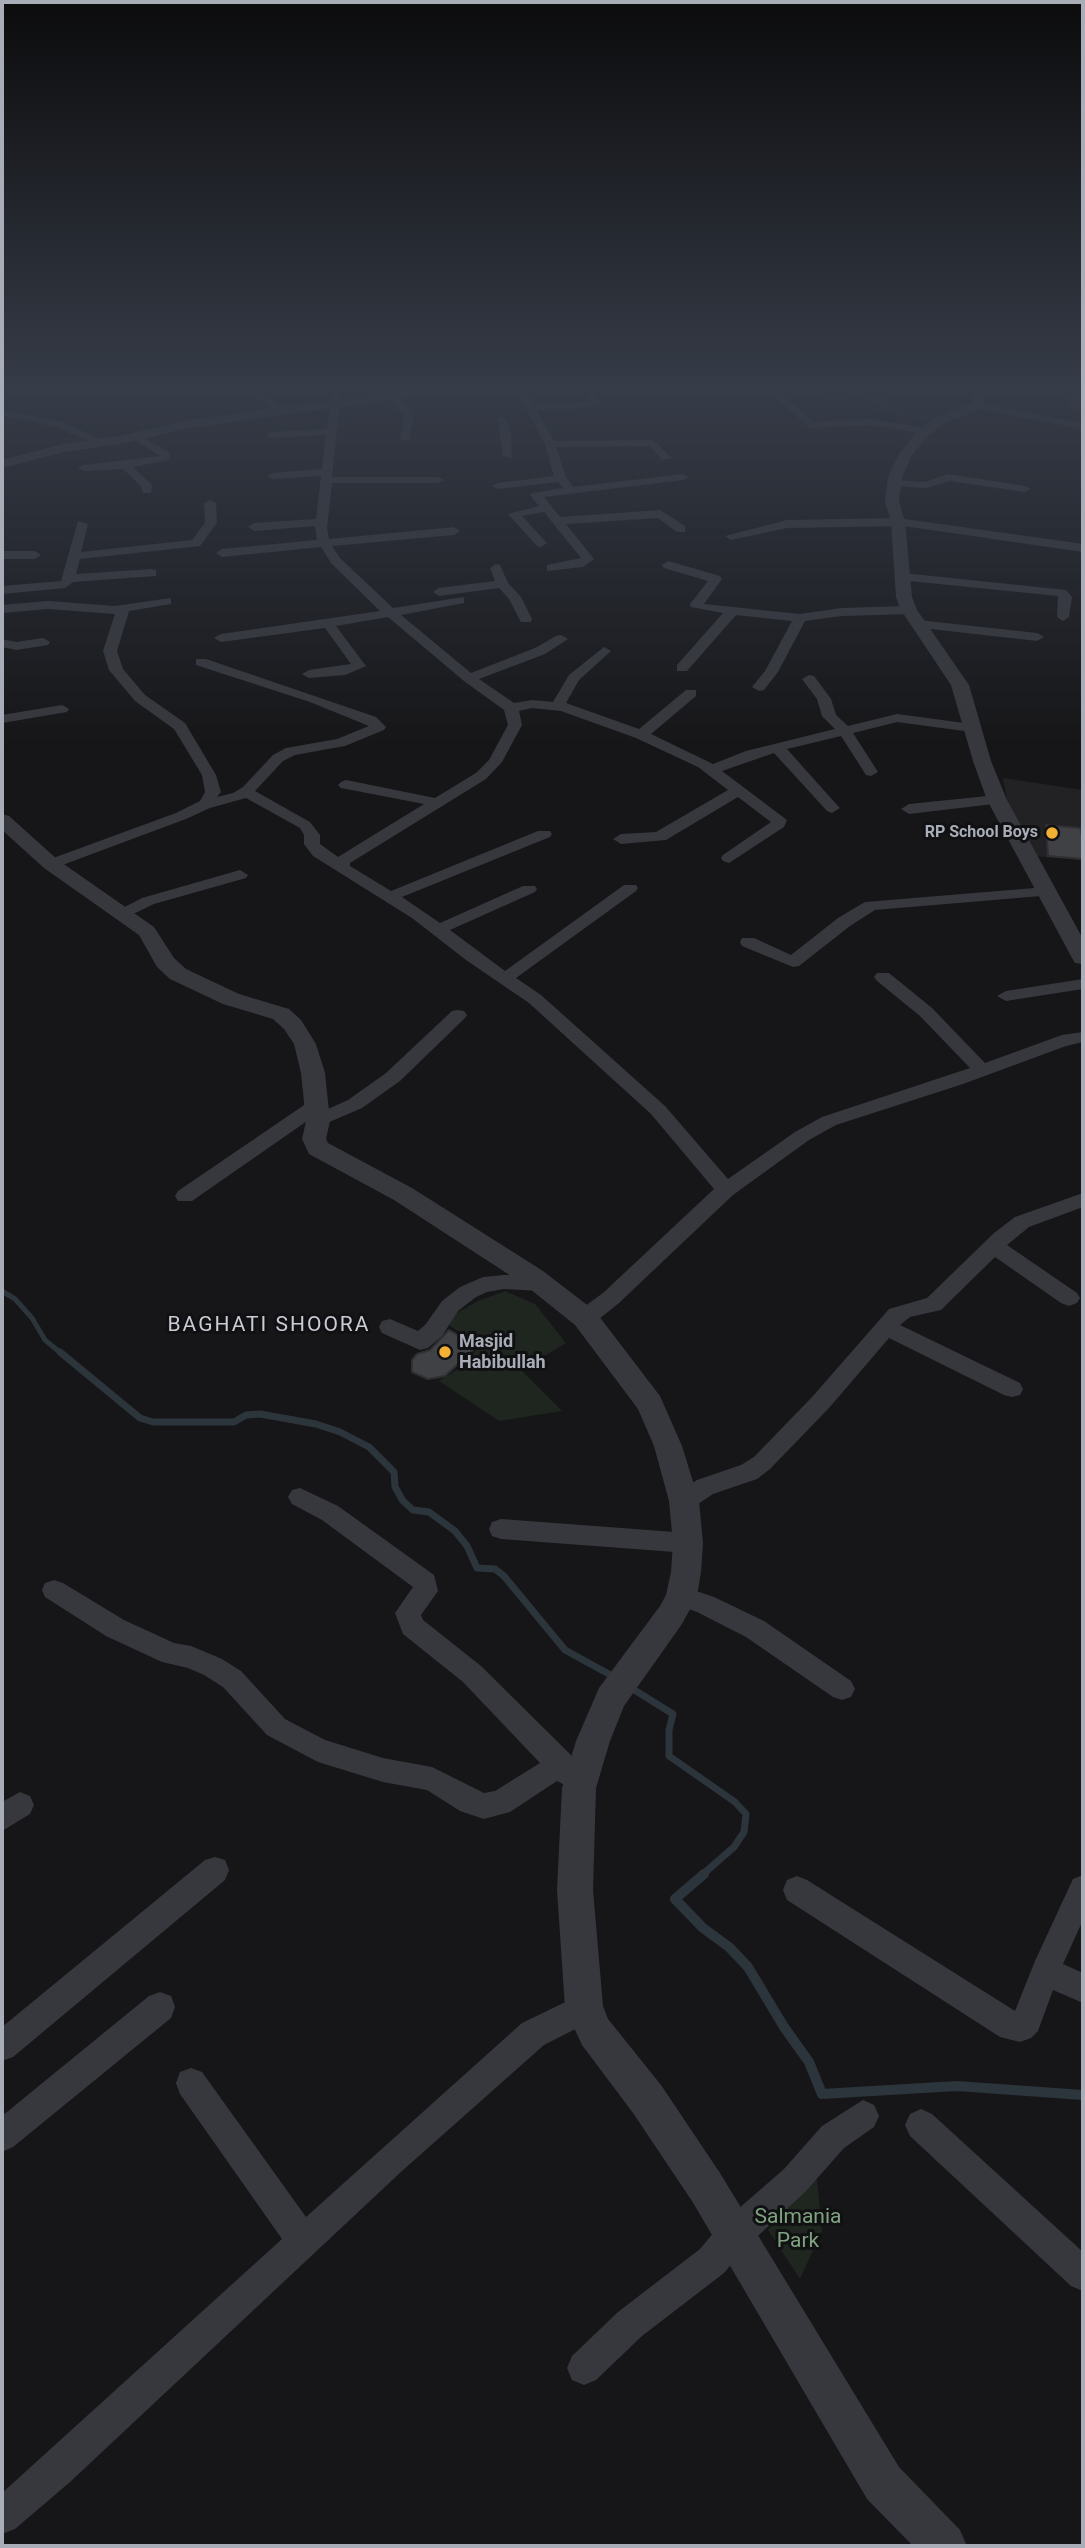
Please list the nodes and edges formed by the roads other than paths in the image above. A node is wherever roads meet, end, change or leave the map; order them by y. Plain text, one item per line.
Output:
1 (210, 511) edge
2 (322, 511) edge
3 (530, 511) edge
4 (547, 511) edge
5 (895, 511) edge
6 (556, 521) junction
7 (321, 522) junction
8 (898, 523) junction
9 (82, 524) dead end
10 (254, 527) dead end
11 (681, 529) dead end
12 (454, 531) dead end
13 (731, 536) dead end
14 (324, 543) junction
15 (541, 543) dead end
16 (1083, 548) edge
17 (222, 553) dead end
18 (2, 555) edge
19 (35, 555) dead end
20 (75, 556) junction
21 (668, 565) dead end
22 (496, 568) dead end
23 (551, 568) dead end
24 (152, 573) dead end
25 (903, 577) junction
26 (69, 578) junction
27 (502, 584) junction
28 (2, 590) edge
29 (459, 600) dead end
30 (166, 601) dead end
31 (379, 602) junction
32 (2, 609) edge
33 (122, 609) junction
34 (732, 611) junction
35 (392, 613) junction
36 (914, 617) junction
37 (1063, 617) dead end
38 (800, 618) junction
39 (526, 619) dead end
40 (328, 624) junction
41 (1037, 637) dead end
42 (221, 638) dead end
43 (561, 639) dead end
44 (43, 642) dead end
45 (2, 643) edge
46 (604, 651) dead end
47 (201, 662) dead end
48 (682, 668) dead end
49 (310, 674) dead end
50 (469, 678) junction
51 (808, 680) dead end
52 (760, 687) dead end
53 (691, 693) dead end
54 (557, 706) junction
55 (512, 708) junction
56 (62, 709) dead end
57 (2, 719) edge
58 (972, 728) junction
59 (844, 730) junction
60 (641, 735) junction
61 (777, 747) junction
62 (712, 770) junction
63 (872, 772) dead end
64 (346, 785) dead end
65 (737, 791) junction
66 (246, 792) junction
67 (997, 800) junction
68 (440, 803) junction
69 (205, 804) junction
70 (832, 808) dead end
71 (909, 809) dead end
72 (2, 820) edge
73 (544, 834) dead end
74 (621, 839) dead end
75 (729, 858) dead end
76 (51, 864) junction
77 (341, 865) junction
78 (240, 875) dead end
79 (631, 888) dead end
80 (529, 889) dead end
81 (1047, 892) junction
82 (389, 897) junction
83 (121, 913) junction
84 (439, 929) junction
85 (1077, 934) edge
86 (748, 942) dead end
87 (1083, 958) edge
88 (883, 977) dead end
89 (504, 979) junction
90 (1083, 984) edge
91 (1006, 996) dead end
92 (458, 1015) dead end
93 (1083, 1037) edge
94 (982, 1070) junction
95 (317, 1113) junction
96 (726, 1190) junction
97 (185, 1196) dead end
98 (1083, 1200) edge
99 (994, 1246) junction
100 (540, 1283) junction
101 (1069, 1298) dead end
102 (585, 1318) junction
103 (390, 1327) dead end
104 (885, 1327) junction
105 (1012, 1389) dead end
106 (300, 1497) dead end
107 (684, 1501) junction
108 (501, 1529) dead end
109 (688, 1543) junction
110 (54, 1590) dead end
111 (681, 1596) junction
112 (842, 1689) dead end
113 (570, 1776) junction
114 (215, 1870) dead end
115 (1083, 1889) edge
116 (797, 1890) dead end
117 (1045, 1971) junction
118 (1083, 1988) edge
119 (160, 2007) dead end
120 (584, 2008) junction
121 (2, 2046) edge
122 (191, 2082) dead end
123 (863, 2116) dead end
124 (921, 2125) dead end
125 (2, 2136) edge
126 (733, 2236) junction
127 (304, 2242) junction
128 (1083, 2274) edge
129 (584, 2368) dead end
130 (2, 2516) edge
131 (944, 2546) edge

1 - 20 street
2 - 7 street
3 - 15 street
4 - 6 street
5 - 8 street
6 - 11 street
6 - 23 street
7 - 10 street
7 - 14 street
8 - 13 street
8 - 16 street
8 - 25 street
9 - 20 street
12 - 14 street
14 - 17 street
14 - 31 street
18 - 19 street
20 - 26 street
21 - 34 street
22 - 27 street
24 - 26 street
25 - 36 street
25 - 37 street
26 - 28 street
27 - 31 street
27 - 39 street
29 - 35 street
30 - 33 street
31 - 35 street
32 - 33 street
33 - 69 street
34 - 38 street
34 - 48 street
35 - 40 street
35 - 50 street
36 - 38 street
36 - 41 street
36 - 58 street
38 - 52 street
40 - 42 street
40 - 49 street
43 - 50 street
44 - 45 street
46 - 54 street
47 - 66 street
50 - 55 street
51 - 59 street
53 - 60 street
54 - 55 street
54 - 60 street
55 - 68 street
56 - 57 street
58 - 59 street
58 - 67 street
59 - 61 street
59 - 63 street
60 - 62 street
61 - 62 street
61 - 70 street
62 - 65 street
64 - 68 street
65 - 74 street
65 - 75 street
66 - 69 street
66 - 77 street
67 - 71 street
67 - 81 street
68 - 77 street
69 - 76 street
72 - 76 street
73 - 82 street
76 - 83 street
77 - 82 street
78 - 83 street
79 - 89 street
80 - 84 street
81 - 85 street
81 - 86 street
82 - 84 street
83 - 95 street
84 - 89 street
85 - 87 street
88 - 94 street
89 - 96 street
90 - 91 street
92 - 95 street
93 - 94 street
94 - 96 street
95 - 97 street
95 - 100 street
96 - 102 street
98 - 99 street
99 - 101 street
99 - 104 street
100 - 102 street
100 - 103 street
102 - 107 street
104 - 105 street
104 - 107 street
106 - 113 street
107 - 109 street
108 - 109 street
109 - 111 street
110 - 113 street
111 - 112 street
111 - 113 street
113 - 120 street
114 - 121 street
115 - 117 street
116 - 117 street
117 - 118 street
119 - 125 street
120 - 126 street
120 - 127 street
122 - 127 street
123 - 126 street
124 - 128 street
126 - 129 street
126 - 131 street
127 - 130 street

